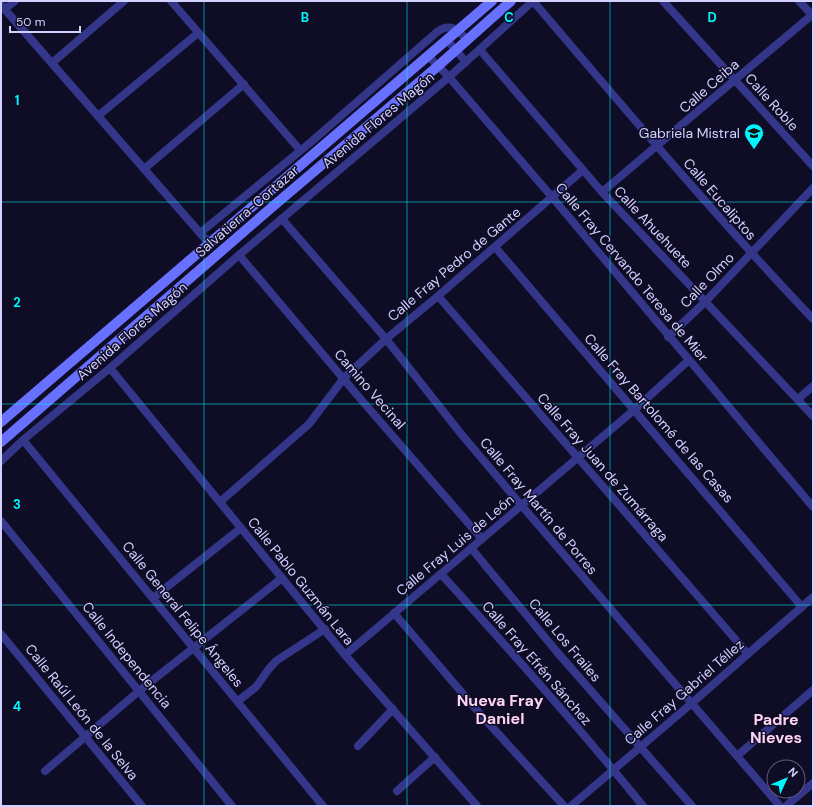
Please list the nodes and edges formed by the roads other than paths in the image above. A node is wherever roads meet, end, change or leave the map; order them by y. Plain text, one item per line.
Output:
1 (15, 1) edge
2 (124, 1) edge
3 (171, 1) edge
4 (492, 1) edge
5 (511, 1) edge
6 (533, 1) edge
7 (663, 1) edge
8 (800, 1) edge
9 (3, 7) edge
10 (813, 15) edge
11 (458, 30) junction
12 (198, 33) junction
13 (447, 40) junction
14 (467, 40) junction
15 (480, 50) junction
16 (455, 51) junction
17 (428, 56) junction
18 (466, 62) junction
19 (52, 63) junction
20 (438, 66) junction
21 (449, 77) junction
22 (735, 80) junction
23 (244, 84) junction
24 (98, 116) junction
25 (315, 145) junction
26 (657, 147) junction
27 (300, 150) junction
28 (813, 166) edge
29 (144, 169) junction
30 (583, 170) junction
31 (813, 188) edge
32 (602, 192) junction
33 (552, 197) junction
34 (282, 219) junction
35 (200, 233) junction
36 (209, 243) junction
37 (495, 247) junction
38 (750, 253) junction
39 (240, 255) junction
40 (438, 296) junction
41 (705, 302) junction
42 (813, 319) edge
43 (668, 337) junction
44 (386, 339) junction
45 (689, 360) junction
46 (110, 368) junction
47 (344, 378) junction
48 (813, 386) edge
49 (798, 399) junction
50 (634, 410) junction
51 (813, 416) edge
52 (2, 419) edge
53 (23, 440) junction
54 (1, 442) edge
55 (578, 458) junction
56 (1, 461) edge
57 (220, 502) junction
58 (522, 506) junction
59 (813, 508) edge
60 (1, 521) edge
61 (241, 528) junction
62 (482, 539) junction
63 (471, 548) junction
64 (441, 574) junction
65 (282, 578) junction
66 (813, 597) edge
67 (153, 598) junction
68 (802, 606) junction
69 (394, 613) junction
70 (324, 629) junction
71 (1, 634) edge
72 (194, 648) junction
73 (748, 654) junction
74 (345, 655) junction
75 (813, 690) edge
76 (139, 691) junction
77 (238, 701) junction
78 (692, 703) junction
79 (393, 709) junction
80 (86, 737) junction
81 (358, 746) dead end
82 (641, 747) junction
83 (737, 756) junction
84 (435, 757) junction
85 (614, 770) junction
86 (45, 771) dead end
87 (813, 783) edge
88 (397, 791) dead end
89 (142, 806) edge
90 (232, 806) edge
91 (323, 806) edge
92 (477, 806) edge
93 (564, 806) edge
94 (571, 806) edge
95 (643, 806) edge
96 (692, 806) edge
97 (780, 806) edge
98 (786, 806) edge

1 - 9 street
2 - 19 street
3 - 12 street
4 - 11 main road, Salvatierra-Cortazar
5 - 14 main road, Salvatierra-Cortazar
6 - 15 street, Avenida Flores Magón
6 - 26 street, Calle Eucaliptos
7 - 22 street, Calle Roble
8 - 10 street
9 - 19 street
10 - 22 street, Calle Ceiba
11 - 13 main road, Salvatierra-Cortazar
11 - 14 street
11 - 25 street
12 - 23 street
12 - 24 street
13 - 16 street
13 - 17 main road, Salvatierra-Cortazar
14 - 16 main road, Salvatierra-Cortazar
15 - 18 street, Avenida Flores Magón
15 - 30 street, Calle Ahuehuete
16 - 18 street
16 - 20 main road, Salvatierra-Cortazar
17 - 20 street, Calle Fray Cervando Teresa de Mier
17 - 25 main road, Salvatierra-Cortazar
18 - 21 street, Avenida Flores Magón
19 - 24 street
20 - 21 street, Calle Fray Cervando Teresa de Mier
20 - 54 main road, Salvatierra-Cortazar
21 - 33 street, Calle Fray Cervando Teresa de Mier
21 - 34 street, Avenida Flores Magón
22 - 26 street, Calle Ceiba
22 - 28 street, Calle Roble
23 - 27 street
23 - 29 street
24 - 29 street
25 - 27 street
25 - 36 main road, Salvatierra-Cortazar
26 - 32 street, Calle Ceiba
26 - 38 street, Calle Eucaliptos
27 - 35 street
29 - 35 street
30 - 32 street, Calle Ahuehuete
30 - 33 street, Calle Fray Pedro de Gante
31 - 38 street, Calle Olmo
32 - 41 street, Calle Ahuehuete
33 - 37 street, Calle Fray Pedro de Gante
33 - 43 street, Calle Fray Cervando Teresa de Mier
34 - 39 street, Avenida Flores Magón
34 - 44 street, Calle Fray Martín de Porres
35 - 36 street
36 - 52 main road, Salvatierra-Cortazar
37 - 40 street, Calle Fray Pedro de Gante
37 - 50 street, Calle Fray Bartolomé de las Casas
38 - 41 street, Calle Olmo
38 - 42 street, Calle Eucaliptos
39 - 46 street, Avenida Flores Magón
39 - 47 street, Camino Vecinal
40 - 44 street, Calle Fray Pedro de Gante
40 - 55 street, Calle Fray Juan de Zumárraga
41 - 43 street, Calle Olmo
41 - 49 street, Calle Ahuehuete
43 - 45 street, Calle Fray Cervando Teresa de Mier
44 - 47 street, Calle Fray Pedro de Gante
44 - 58 street, Calle Fray Martín de Porres
45 - 50 street, Calle Fray Luis de León
45 - 59 street, Calle Fray Cervando Teresa de Mier
46 - 53 street, Avenida Flores Magón
46 - 57 street, Calle Pablo Guzmán Lara
47 - 57 street, Calle Fray Pedro de Gante
47 - 62 street, Camino Vecinal
48 - 49 street
49 - 51 street, Calle Ahuehuete
50 - 55 street, Calle Fray Luis de León
50 - 68 street, Calle Fray Bartolomé de las Casas
53 - 56 street, Avenida Flores Magón
53 - 67 street, Calle General Felipe Ángeles
55 - 58 street, Calle Fray Luis de León
55 - 73 street, Calle Fray Juan de Zumárraga
57 - 61 street, Calle Pablo Guzmán Lara
58 - 62 street, Calle Fray Luis de León
58 - 78 street, Calle Fray Martín de Porres
60 - 76 street, Calle Independencia
61 - 65 street, Calle Pablo Guzmán Lara
61 - 67 street
62 - 63 street, Calle Fray Luis de León
63 - 64 street, Calle Fray Luis de León
63 - 82 street, Calle Los Frailes
64 - 69 street, Calle Fray Luis de León
64 - 85 street, Calle Fray Efrén Sánchez
65 - 70 street, Calle Pablo Guzmán Lara
65 - 72 street
66 - 68 street, Calle Fray Gabriel Téllez
67 - 72 street, Calle General Felipe Ángeles
68 - 73 street, Calle Fray Gabriel Téllez
69 - 74 street, Calle Fray Luis de León
69 - 93 street
70 - 74 street, Calle Pablo Guzmán Lara
70 - 77 street
71 - 80 street, Calle Raúl León de la Selva
72 - 76 street
72 - 77 street, Calle General Felipe Ángeles
73 - 78 street, Calle Fray Gabriel Téllez
74 - 79 street, Calle Pablo Guzmán Lara
75 - 83 street
76 - 80 street
76 - 90 street, Calle Independencia
77 - 91 street, Calle General Felipe Ángeles
78 - 82 street, Calle Fray Gabriel Téllez
78 - 83 street, Calle Fray Martín de Porres
79 - 81 street
79 - 84 street, Calle Pablo Guzmán Lara
80 - 86 street
80 - 89 street, Calle Raúl León de la Selva
82 - 85 street, Calle Fray Gabriel Téllez
82 - 96 street, Calle Los Frailes
83 - 97 street, Calle Fray Martín de Porres
84 - 88 street
84 - 92 street, Calle Pablo Guzmán Lara
85 - 94 street, Calle Fray Gabriel Téllez
85 - 95 street, Calle Fray Efrén Sánchez
87 - 98 street

